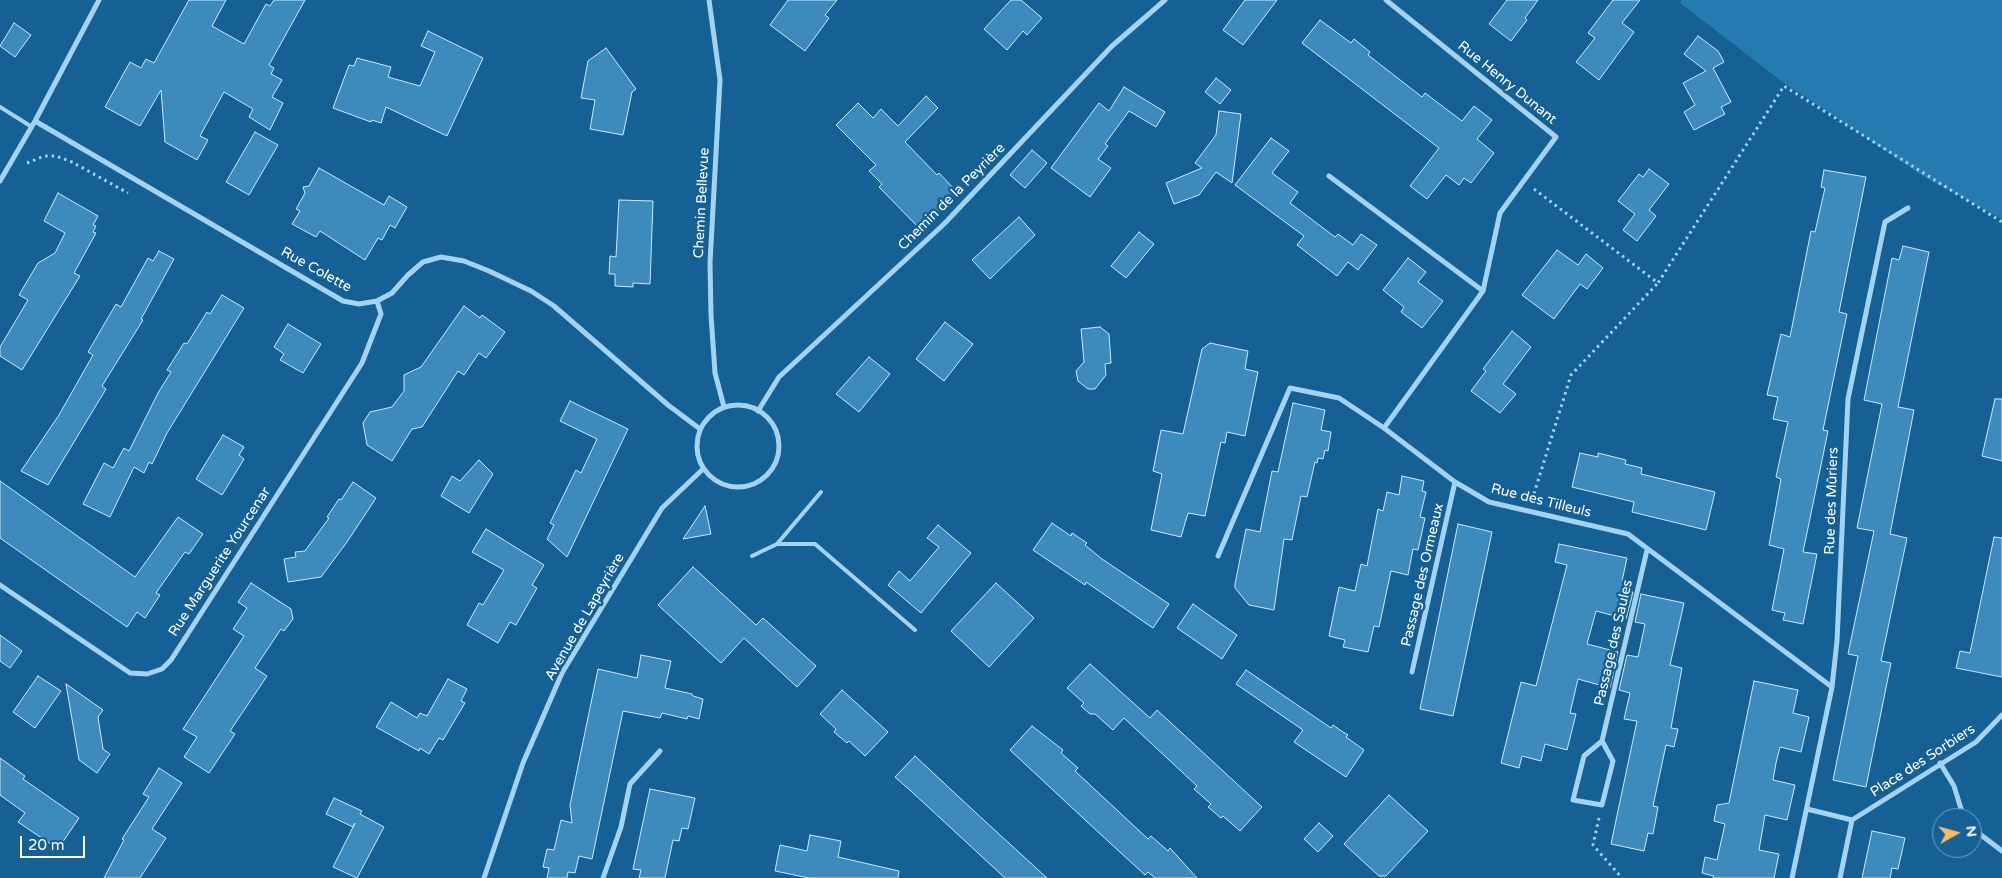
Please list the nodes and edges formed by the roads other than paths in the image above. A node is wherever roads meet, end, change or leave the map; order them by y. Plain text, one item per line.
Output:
1 (98, 0) edge
2 (710, 0) edge
3 (1165, 0) edge
4 (1386, 0) edge
5 (0, 106) edge
6 (35, 121) junction
7 (32, 128) junction
8 (1329, 176) dead end
9 (0, 180) edge
10 (1908, 208) dead end
11 (1483, 291) junction
12 (377, 301) junction
13 (724, 407) junction
14 (758, 411) junction
15 (1384, 428) junction
16 (700, 429) junction
17 (703, 469) junction
18 (1455, 482) junction
19 (821, 492) dead end
20 (777, 544) junction
21 (1647, 550) junction
22 (752, 556) dead end
23 (1218, 556) dead end
24 (0, 585) edge
25 (914, 630) dead end
26 (1412, 672) dead end
27 (1832, 687) junction
28 (2002, 715) edge
29 (1602, 741) junction
30 (660, 751) dead end
31 (1940, 763) junction
32 (1961, 808) edge
33 (1807, 809) junction
34 (1852, 820) junction
35 (1982, 836) edge
36 (2002, 851) edge
37 (484, 878) edge
38 (603, 878) edge
39 (1792, 878) edge
40 (1840, 878) edge

1 - 6 street
2 - 13 street, Chemin Bellevue
3 - 14 street, Chemin de la Peyrière
4 - 11 street, Rue Henry Dunant
5 - 7 lane
6 - 7 street
6 - 12 street, Rue Colette
7 - 9 street
8 - 11 street
10 - 27 street, Rue des Mûriers
11 - 15 street, Rue Henry Dunant
12 - 16 street
12 - 24 street, Rue Marguerite Yourcenar
13 - 14 street
13 - 16 street
14 - 17 street
15 - 18 street, Rue des Tilleuls
15 - 23 street, Rue des Tilleuls
16 - 17 street
17 - 37 street, Avenue de Lapeyrière
18 - 21 street, Rue des Tilleuls
18 - 26 street, Passage des Ormeaux
19 - 20 lane
20 - 22 lane
20 - 25 lane
21 - 27 street, Rue des Tilleuls
21 - 29 street, Passage des Saules
27 - 33 street, Rue des Mûriers
28 - 31 street, Place des Sorbiers
29 - 29 street
30 - 38 street
31 - 32 street
31 - 34 street, Place des Sorbiers
33 - 34 street
33 - 39 street, Rue des Mûriers
34 - 40 street
35 - 36 street

